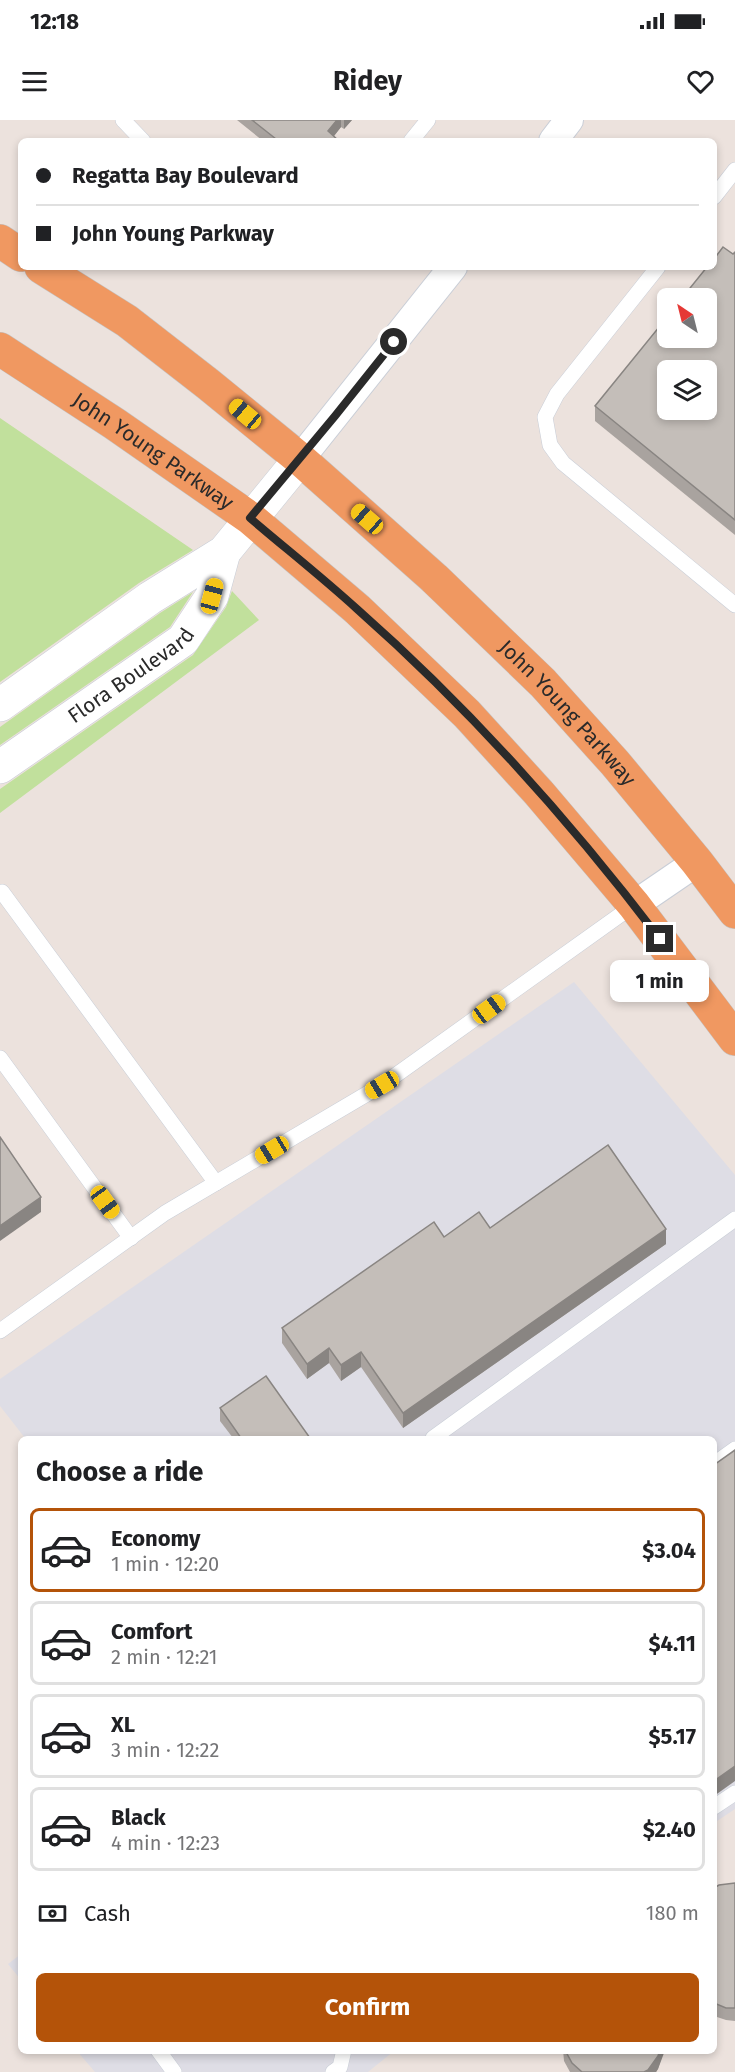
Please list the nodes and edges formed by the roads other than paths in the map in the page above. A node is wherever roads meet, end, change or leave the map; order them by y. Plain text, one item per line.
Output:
1 (123, 120) edge
2 (428, 120) edge
3 (569, 120) edge
4 (140, 138) edge
5 (413, 138) edge
6 (555, 138) edge
7 (735, 170) edge
8 (717, 193) edge
9 (0, 241) edge
10 (18, 253) edge
11 (46, 270) edge
12 (451, 270) edge
13 (656, 270) edge
14 (0, 350) edge
15 (300, 459) junction
16 (250, 518) junction
17 (224, 552) junction
18 (735, 605) edge
19 (0, 705) edge
20 (0, 767) edge
21 (697, 862) junction
22 (3, 892) dead end
23 (634, 906) junction
24 (735, 912) edge
25 (735, 1039) edge
26 (0, 1058) edge
27 (216, 1183) junction
28 (735, 1218) edge
29 (131, 1238) junction
30 (0, 1331) edge
31 (437, 1436) edge
32 (735, 1449) edge
33 (717, 1462) edge
34 (735, 1793) edge
35 (717, 1805) edge
36 (161, 2054) edge
37 (344, 2054) edge
38 (174, 2072) edge
39 (333, 2072) edge

1 - 4 lane
2 - 5 lane
3 - 6 street
7 - 8 lane
9 - 10 highway
11 - 15 highway, John Young Parkway
12 - 15 street
13 - 18 lane
14 - 16 highway, John Young Parkway
15 - 16 street, Flora Boulevard
15 - 21 highway, John Young Parkway
16 - 17 street, Flora Boulevard
16 - 23 highway, John Young Parkway
17 - 19 street, Flora Boulevard
17 - 20 street, Flora Boulevard
21 - 23 street
21 - 24 highway, John Young Parkway
22 - 27 lane
23 - 25 highway, John Young Parkway
23 - 27 lane
26 - 29 lane
27 - 29 lane
28 - 31 lane
29 - 30 lane
32 - 33 lane
34 - 35 lane
36 - 38 lane
37 - 39 lane

